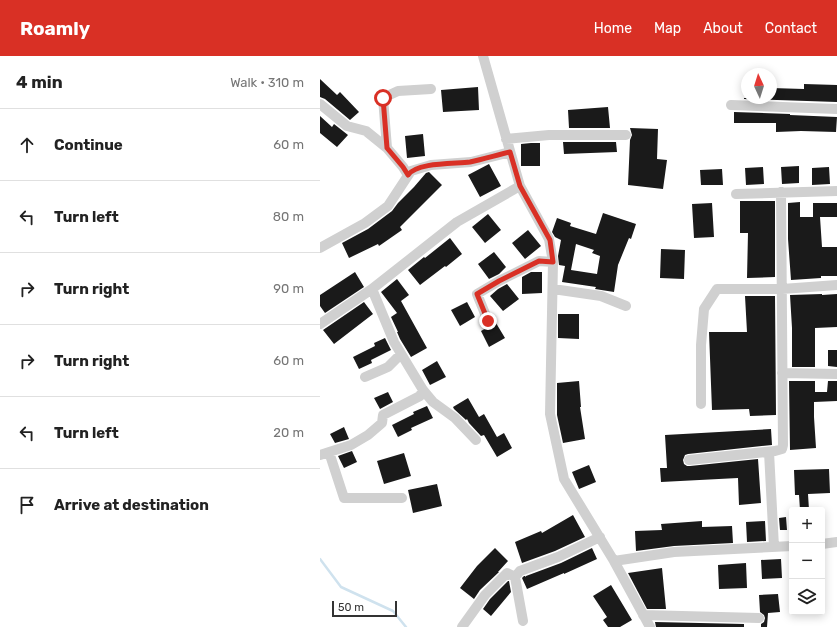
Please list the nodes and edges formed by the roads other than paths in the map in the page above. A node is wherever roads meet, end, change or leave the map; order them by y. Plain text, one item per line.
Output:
1 (483, 56) edge
2 (431, 89) dead end
3 (320, 104) edge
4 (731, 105) dead end
5 (837, 109) edge
6 (626, 134) dead end
7 (506, 138) junction
8 (387, 148) junction
9 (510, 152) junction
10 (408, 175) junction
11 (520, 186) junction
12 (837, 191) edge
13 (781, 192) junction
14 (736, 194) dead end
15 (320, 248) edge
16 (553, 262) junction
17 (837, 285) edge
18 (372, 289) junction
19 (553, 289) junction
20 (782, 289) junction
21 (626, 306) dead end
22 (488, 321) dead end
23 (320, 324) edge
24 (401, 354) junction
25 (782, 374) junction
26 (837, 374) edge
27 (365, 378) dead end
28 (423, 390) junction
29 (701, 404) dead end
30 (476, 440) dead end
31 (768, 452) junction
32 (324, 454) edge
33 (689, 460) dead end
34 (402, 498) dead end
35 (600, 538) junction
36 (837, 542) edge
37 (825, 544) edge
38 (774, 546) junction
39 (789, 546) edge
40 (614, 561) junction
41 (515, 577) junction
42 (643, 615) junction
43 (759, 618) dead end
44 (523, 621) dead end
45 (462, 627) edge
46 (650, 627) edge

1 - 7 street
2 - 8 street
3 - 8 street
4 - 5 street
6 - 7 street
7 - 9 street
8 - 10 street
9 - 10 street
9 - 11 street
10 - 15 street
11 - 16 street
11 - 18 street
12 - 13 street
13 - 14 street
13 - 20 street
16 - 19 street
16 - 22 street
17 - 20 street
18 - 23 street
18 - 24 street
19 - 21 street
19 - 35 street
20 - 25 street
20 - 29 street
24 - 27 street
24 - 28 street
25 - 26 street
25 - 31 street
28 - 30 street
28 - 32 street
31 - 33 street
31 - 38 street
32 - 34 street
35 - 40 street
35 - 41 street
36 - 37 street
38 - 39 street
38 - 40 street
40 - 42 street
41 - 44 street
41 - 45 street
42 - 43 street
42 - 46 street

